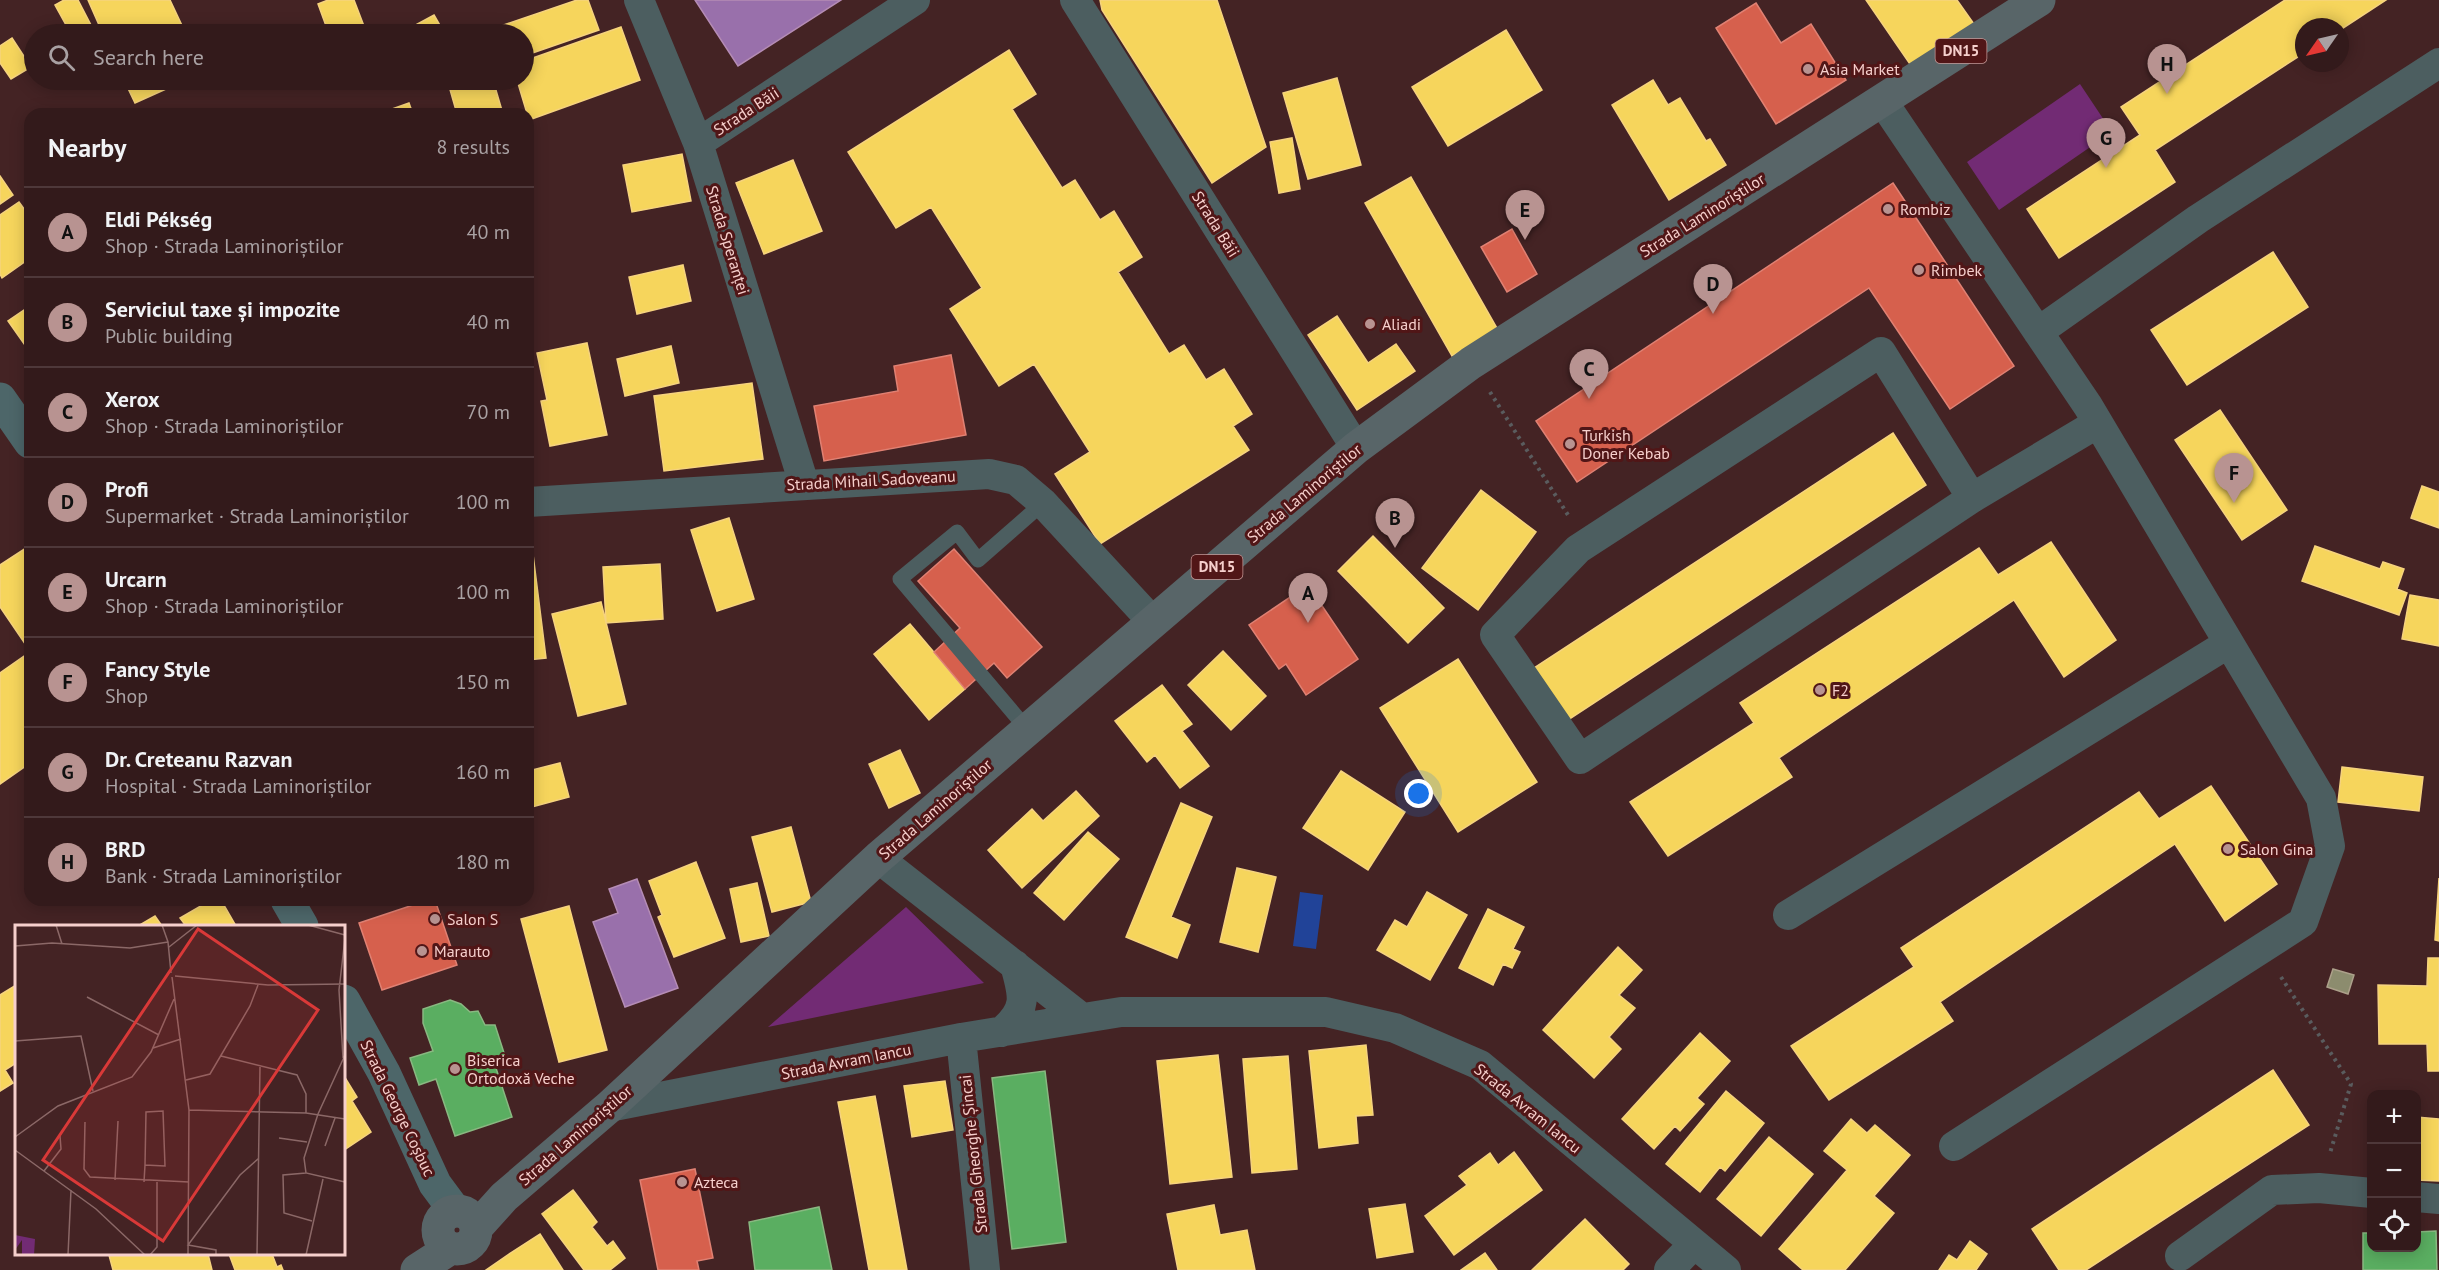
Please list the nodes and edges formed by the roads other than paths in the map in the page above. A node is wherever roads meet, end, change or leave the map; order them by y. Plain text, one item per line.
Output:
1 (639, 0) edge
2 (915, 0) edge
3 (1075, 0) edge
4 (2039, 0) edge
5 (2439, 63) edge
6 (1883, 102) junction
7 (698, 143) junction
8 (2038, 332) junction
9 (0, 399) edge
10 (2098, 423) junction
11 (24, 433) edge
12 (1356, 448) junction
13 (804, 484) junction
14 (1972, 498) junction
15 (534, 502) edge
16 (1042, 503) junction
17 (1153, 622) junction
18 (2229, 643) junction
19 (1027, 729) junction
20 (878, 858) junction
21 (290, 906) edge
22 (1788, 915) dead end
23 (301, 925) edge
24 (1015, 965) junction
25 (345, 1003) edge
26 (1082, 1018) junction
27 (1001, 1032) junction
28 (961, 1038) junction
29 (609, 1107) junction
30 (1954, 1146) dead end
31 (2367, 1193) edge
32 (2421, 1197) edge
33 (2439, 1199) edge
34 (455, 1226) junction
35 (1694, 1244) junction
36 (2180, 1256) dead end
37 (418, 1269) edge
38 (985, 1270) edge
39 (1669, 1270) edge
40 (1726, 1270) edge

1 - 7 street, Strada Speranței
2 - 7 street, Strada Băii
3 - 12 street, Strada Băii
4 - 6 main road, Strada Laminoriștilor / DN15
5 - 8 street
6 - 8 street
6 - 12 main road, Strada Laminoriștilor / DN15
7 - 13 street, Strada Speranței
8 - 10 street
9 - 11 main road
10 - 14 street
10 - 18 street
12 - 17 main road, Strada Laminoriștilor / DN15
13 - 15 street, Strada Mihail Sadoveanu
13 - 16 street, Strada Mihail Sadoveanu
14 - 14 street
16 - 17 street, Strada Mihail Sadoveanu
16 - 19 lane
17 - 19 main road, Strada Laminoriștilor / DN15
18 - 22 street
18 - 30 street
19 - 20 main road, Strada Laminoriștilor / DN15
20 - 24 street
20 - 29 main road, Strada Laminoriștilor / DN15
21 - 23 main road
24 - 26 street
24 - 27 street
25 - 34 main road, Strada George Coșbuc
26 - 27 street, Strada Avram Iancu
26 - 35 street, Strada Avram Iancu
27 - 28 street, Strada Avram Iancu
28 - 29 street, Strada Avram Iancu
28 - 38 street, Strada Gheorghe Șincai
29 - 34 main road, Strada Laminoriștilor
31 - 36 street
32 - 33 street
34 - 37 main road, Strada Laminoriștilor
35 - 39 street
35 - 40 street, Strada Avram Iancu

